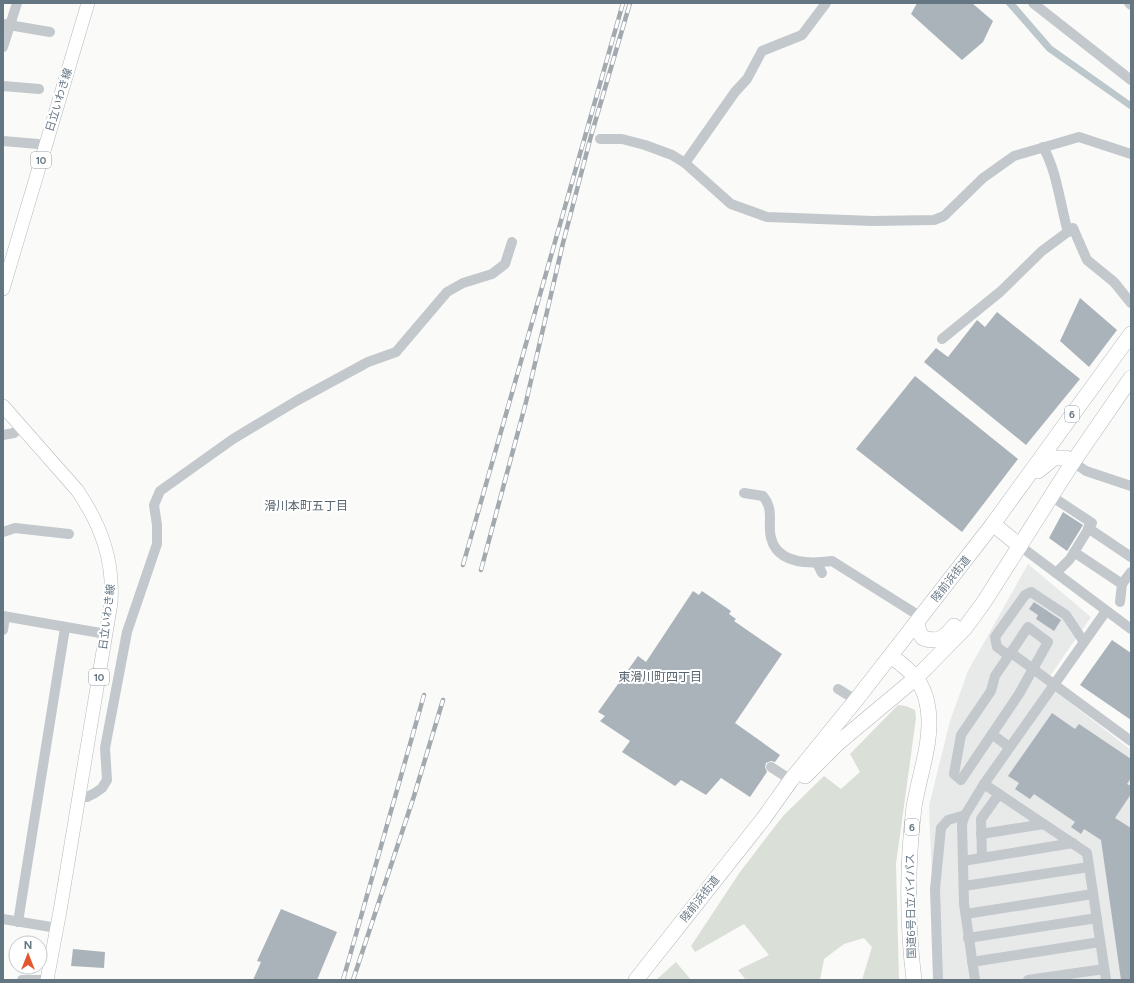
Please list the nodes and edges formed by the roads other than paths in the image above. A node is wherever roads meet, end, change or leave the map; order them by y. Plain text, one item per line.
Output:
1 (17, 3) edge
2 (88, 3) edge
3 (826, 3) edge
4 (1033, 3) edge
5 (1129, 3) edge
6 (1131, 5) edge
7 (6, 25) edge
8 (50, 32) dead end
9 (3, 47) edge
10 (1131, 80) edge
11 (3, 86) edge
12 (39, 88) dead end
13 (600, 139) dead end
14 (3, 141) edge
15 (45, 146) junction
16 (1043, 147) junction
17 (1131, 154) edge
18 (686, 163) junction
19 (1068, 232) junction
20 (512, 242) dead end
21 (3, 289) edge
22 (1131, 302) edge
23 (1131, 334) edge
24 (942, 339) dead end
25 (1131, 378) edge
26 (3, 406) edge
27 (21, 426) junction
28 (3, 435) edge
29 (1073, 462) junction
30 (1131, 486) edge
31 (744, 492) dead end
32 (1013, 494) junction
33 (1051, 496) junction
34 (993, 524) junction
35 (1088, 528) junction
36 (3, 532) edge
37 (69, 534) dead end
38 (1020, 546) junction
39 (1074, 552) junction
40 (1131, 557) edge
41 (817, 563) junction
42 (1131, 572) edge
43 (822, 573) dead end
44 (1056, 573) junction
45 (1122, 584) junction
46 (984, 602) junction
47 (1120, 602) dead end
48 (1106, 611) junction
49 (4, 617) edge
50 (919, 620) junction
51 (65, 628) junction
52 (1131, 628) edge
53 (3, 630) edge
54 (106, 634) junction
55 (1084, 642) junction
56 (1009, 654) junction
57 (891, 656) junction
58 (1033, 670) junction
59 (917, 677) junction
60 (1053, 685) junction
61 (838, 689) dead end
62 (856, 700) junction
63 (992, 734) junction
64 (1131, 741) edge
65 (1009, 748) junction
66 (771, 767) dead end
67 (791, 780) junction
68 (984, 784) junction
69 (999, 794) junction
70 (80, 797) junction
71 (965, 815) junction
72 (764, 818) junction
73 (1044, 824) junction
74 (981, 834) junction
75 (1073, 844) junction
76 (982, 858) junction
77 (963, 861) junction
78 (1089, 867) junction
79 (964, 886) junction
80 (1093, 894) junction
81 (966, 914) junction
82 (1096, 918) junction
83 (3, 919) edge
84 (18, 922) junction
85 (57, 928) junction
86 (968, 938) junction
87 (1100, 942) junction
88 (910, 944) junction
89 (972, 962) junction
90 (1104, 968) junction
91 (22, 980) edge
92 (46, 980) edge
93 (636, 980) edge
94 (914, 980) edge
95 (919, 980) edge
96 (938, 980) edge
97 (975, 980) edge
98 (1028, 980) edge
99 (1106, 980) edge

1 - 7 street
2 - 15 main road, 日立いわき線 / 10
3 - 18 street
4 - 10 street
5 - 6 street
7 - 8 street
7 - 9 street
11 - 12 street
13 - 18 street
14 - 15 street
15 - 21 main road, 日立いわき線 / 10
16 - 17 street
16 - 18 street
16 - 19 street
19 - 22 street
19 - 24 street
20 - 70 street
23 - 32 highway, 陸前浜街道 / 6
25 - 29 highway, 陸前浜街道 / 6
26 - 27 main road, 日立いわき線 / 10
27 - 28 street
27 - 54 main road, 日立いわき線 / 10
29 - 30 street
29 - 32 highway
29 - 33 highway, 陸前浜街道 / 6
31 - 41 street
32 - 34 highway, 陸前浜街道 / 6
33 - 35 street
33 - 38 highway, 陸前浜街道 / 6
34 - 38 highway
34 - 50 highway, 陸前浜街道 / 6
35 - 39 street
35 - 40 street
36 - 37 street
38 - 44 street
38 - 46 highway, 陸前浜街道 / 6
39 - 44 street
39 - 45 street
41 - 43 street
41 - 50 street
42 - 45 street
44 - 48 street
45 - 47 street
46 - 50 highway
46 - 59 highway, 陸前浜街道 / 6
48 - 52 street
48 - 55 street
49 - 51 street
49 - 53 street
50 - 57 highway, 陸前浜街道 / 6
51 - 54 street
51 - 84 street
54 - 70 main road, 日立いわき線 / 10
55 - 56 street
55 - 60 street
56 - 58 street
56 - 58 street
56 - 63 street
57 - 59 highway, 国道6号日立バイパス / 6
57 - 62 highway, 陸前浜街道 / 6
58 - 60 street
58 - 63 street
59 - 72 highway, 陸前浜街道 / 6
59 - 88 highway, 国道6号日立バイパス / 6
60 - 64 street
60 - 65 street
61 - 62 street
62 - 67 highway, 陸前浜街道 / 6
63 - 65 street
65 - 68 street
66 - 67 street
67 - 72 highway, 陸前浜街道 / 6
68 - 69 street
68 - 71 street
69 - 73 street
69 - 74 street
70 - 85 main road, 日立いわき線 / 10
71 - 77 street
71 - 96 street
72 - 93 highway, 陸前浜街道 / 6
73 - 74 street
73 - 75 street
74 - 76 street
75 - 76 street
75 - 78 street
76 - 77 street
77 - 79 street
78 - 79 street
78 - 80 street
79 - 81 street
80 - 81 street
80 - 82 street
81 - 86 street
82 - 86 street
82 - 87 street
83 - 84 street
84 - 85 street
85 - 92 main road, 日立いわき線 / 10
86 - 89 street
87 - 89 street
87 - 90 street
88 - 94 highway, 国道6号日立バイパス / 6
88 - 95 street
89 - 97 street
90 - 98 street
90 - 99 street
91 - 92 street

